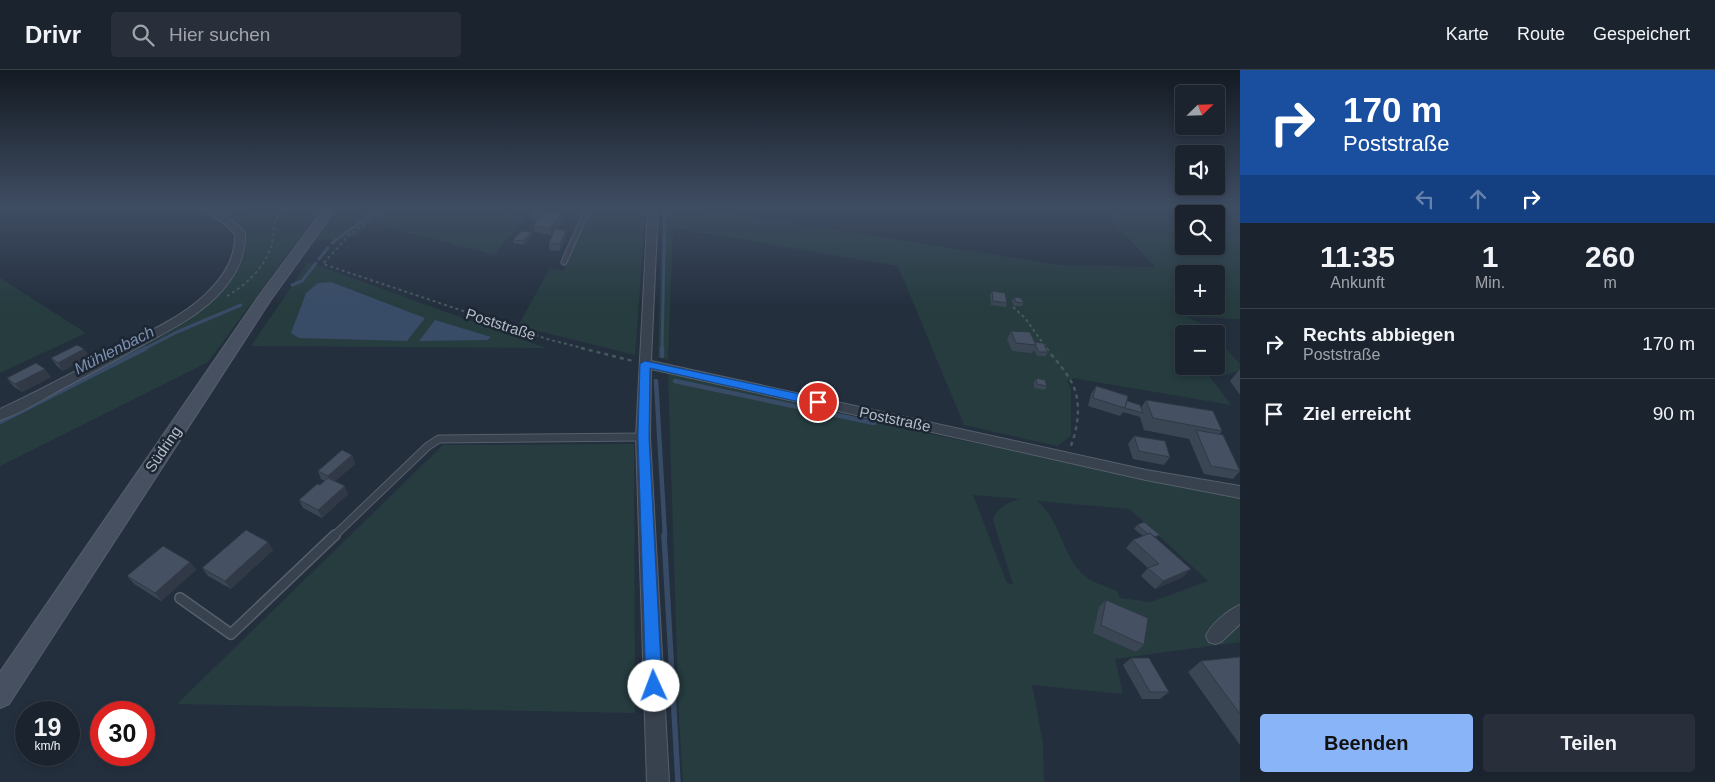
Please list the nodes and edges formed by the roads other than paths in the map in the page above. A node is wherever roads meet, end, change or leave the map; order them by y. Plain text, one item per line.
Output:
1 (240, 239) edge
2 (308, 239) edge
3 (574, 239) edge
4 (651, 239) edge
5 (564, 262) dead end
6 (645, 364) junction
7 (0, 415) edge
8 (644, 437) junction
9 (1240, 492) edge
10 (180, 598) dead end
11 (1240, 613) edge
12 (1215, 636) dead end
13 (0, 695) edge
14 (658, 782) edge

1 - 7 street
2 - 13 main road, Südring
3 - 5 lane
4 - 6 street
6 - 8 street
6 - 9 street, Poststraße
8 - 10 lane
8 - 14 street
11 - 12 street

